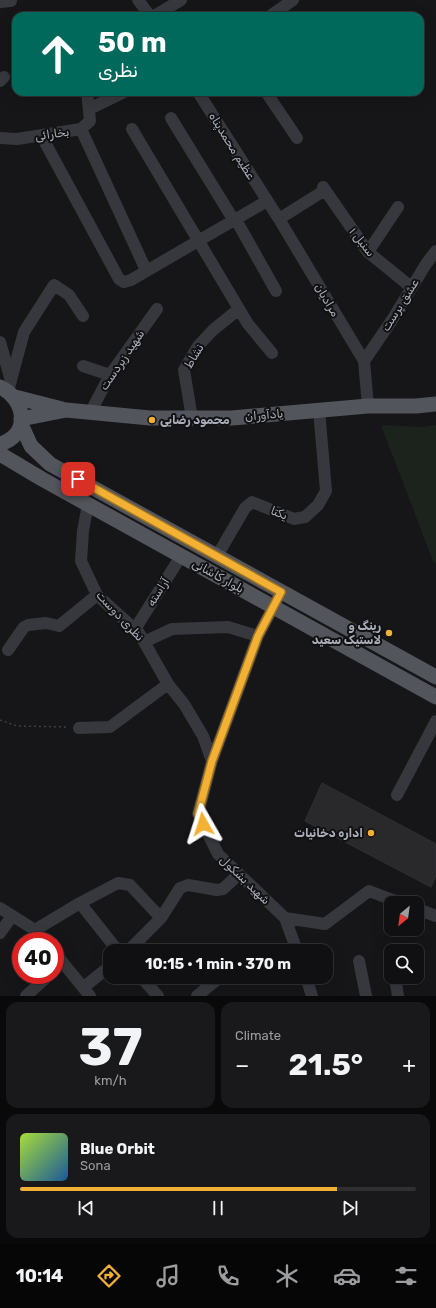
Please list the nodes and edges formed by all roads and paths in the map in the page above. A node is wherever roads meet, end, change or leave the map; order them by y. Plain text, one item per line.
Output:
1 (138, 0) edge
2 (181, 0) edge
3 (293, 0) edge
4 (147, 12) edge
5 (161, 12) edge
6 (279, 12) edge
7 (87, 96) edge
8 (116, 96) edge
9 (201, 96) edge
10 (269, 96) edge
11 (89, 109) junction
12 (171, 118) dead end
13 (81, 129) junction
14 (132, 129) dead end
15 (41, 135) junction
16 (0, 138) edge
17 (297, 138) dead end
18 (267, 201) junction
19 (398, 207) dead end
20 (234, 219) junction
21 (279, 219) junction
22 (199, 240) junction
23 (436, 251) edge
24 (368, 252) junction
25 (146, 270) junction
26 (411, 287) junction
27 (276, 291) dead end
28 (157, 309) dead end
29 (239, 309) junction
30 (83, 316) dead end
31 (0, 342) edge
32 (272, 353) dead end
33 (364, 360) junction
34 (83, 366) dead end
35 (110, 375) junction
36 (9, 389) edge
37 (436, 404) edge
38 (368, 406) junction
39 (66, 410) junction
40 (318, 410) junction
41 (90, 412) junction
42 (192, 418) junction
43 (21, 421) junction
44 (0, 444) edge
45 (0, 454) edge
46 (88, 504) junction
47 (181, 556) junction
48 (217, 556) junction
49 (281, 592) junction
50 (97, 595) junction
51 (273, 607) junction
52 (135, 629) junction
53 (258, 636) junction
54 (144, 642) junction
55 (8, 650) dead end
56 (436, 677) edge
57 (168, 684) junction
58 (436, 697) edge
59 (0, 720) edge
60 (436, 721) edge
61 (79, 728) joint
62 (212, 761) junction
63 (397, 795) dead end
64 (239, 874) junction
65 (384, 897) edge
66 (80, 903) junction
67 (0, 908) edge
68 (424, 912) edge
69 (12, 916) junction
70 (436, 916) edge
71 (162, 918) junction
72 (285, 918) junction
73 (34, 930) joint
74 (0, 933) edge
75 (112, 944) edge
76 (135, 944) edge
77 (294, 944) edge
78 (359, 961) dead end
79 (64, 968) edge
80 (103, 974) edge
81 (39, 984) edge
82 (147, 984) edge
83 (212, 984) edge
84 (308, 984) edge
85 (396, 984) edge
86 (87, 991) edge
87 (26, 996) edge
88 (158, 996) edge
89 (197, 996) edge
90 (312, 996) edge
91 (366, 996) edge
92 (398, 996) edge

1 - 4 street
2 - 5 street
3 - 6 street
7 - 11 street
8 - 11 street
9 - 18 street, عظیم محمدپناه
10 - 17 street
11 - 13 street, بخارائی
12 - 20 street
13 - 15 street, بخارائی
13 - 25 street
14 - 22 street
15 - 16 street, بخارائی
15 - 25 street
18 - 20 street
18 - 21 street, مرادیان
19 - 24 street
20 - 22 street
20 - 27 street
21 - 24 street, سنبل ۱
21 - 33 street, مرادیان
22 - 25 street
22 - 29 street
23 - 26 street, عشق پرست
24 - 26 street, سنبل ۱
26 - 33 street, عشق پرست
28 - 35 street, شهید زبردست
29 - 32 street
29 - 42 street, نشاط
30 - 36 street
31 - 36 street
33 - 38 street, مرادیان
34 - 35 street
35 - 41 street, شهید زبردست
36 - 39 main road
36 - 43 main road, بلوار کاشانی
37 - 38 main road, یادآوران
38 - 40 main road, یادآوران
39 - 41 main road, یادآوران
39 - 43 main road, یادآوران
40 - 42 main road, یادآوران
40 - 48 street, یکتا
41 - 42 main road, یادآوران
43 - 44 main road
43 - 48 main road, بلوار کاشانی
45 - 46 main road, بلوار کاشانی
46 - 47 main road, بلوار کاشانی
46 - 50 street, نظری دوست
47 - 51 main road, بلوار کاشانی
47 - 52 street, آراسته
48 - 49 main road, بلوار کاشانی
49 - 51 street, شهید بشکول
49 - 56 main road, بلوار کاشانی
50 - 52 street, نظری دوست
50 - 55 street
51 - 53 street, شهید بشکول
51 - 58 main road, بلوار کاشانی
52 - 54 street, نظری دوست
53 - 54 street
53 - 62 street, شهید بشکول
54 - 57 street, نظری دوست
57 - 61 street
57 - 62 street, نظری دوست
59 - 61 path
60 - 63 street
62 - 64 street, شهید بشکول
64 - 71 street
64 - 72 street, شهید بشکول
65 - 72 street
66 - 71 street
66 - 73 street
66 - 75 street
67 - 69 street
68 - 70 street
69 - 73 street
69 - 74 street
71 - 76 street
72 - 77 street, شهید بشکول
78 - 91 street
79 - 86 street
80 - 86 street
81 - 87 street
82 - 88 street
83 - 89 street
84 - 90 street
85 - 92 street

